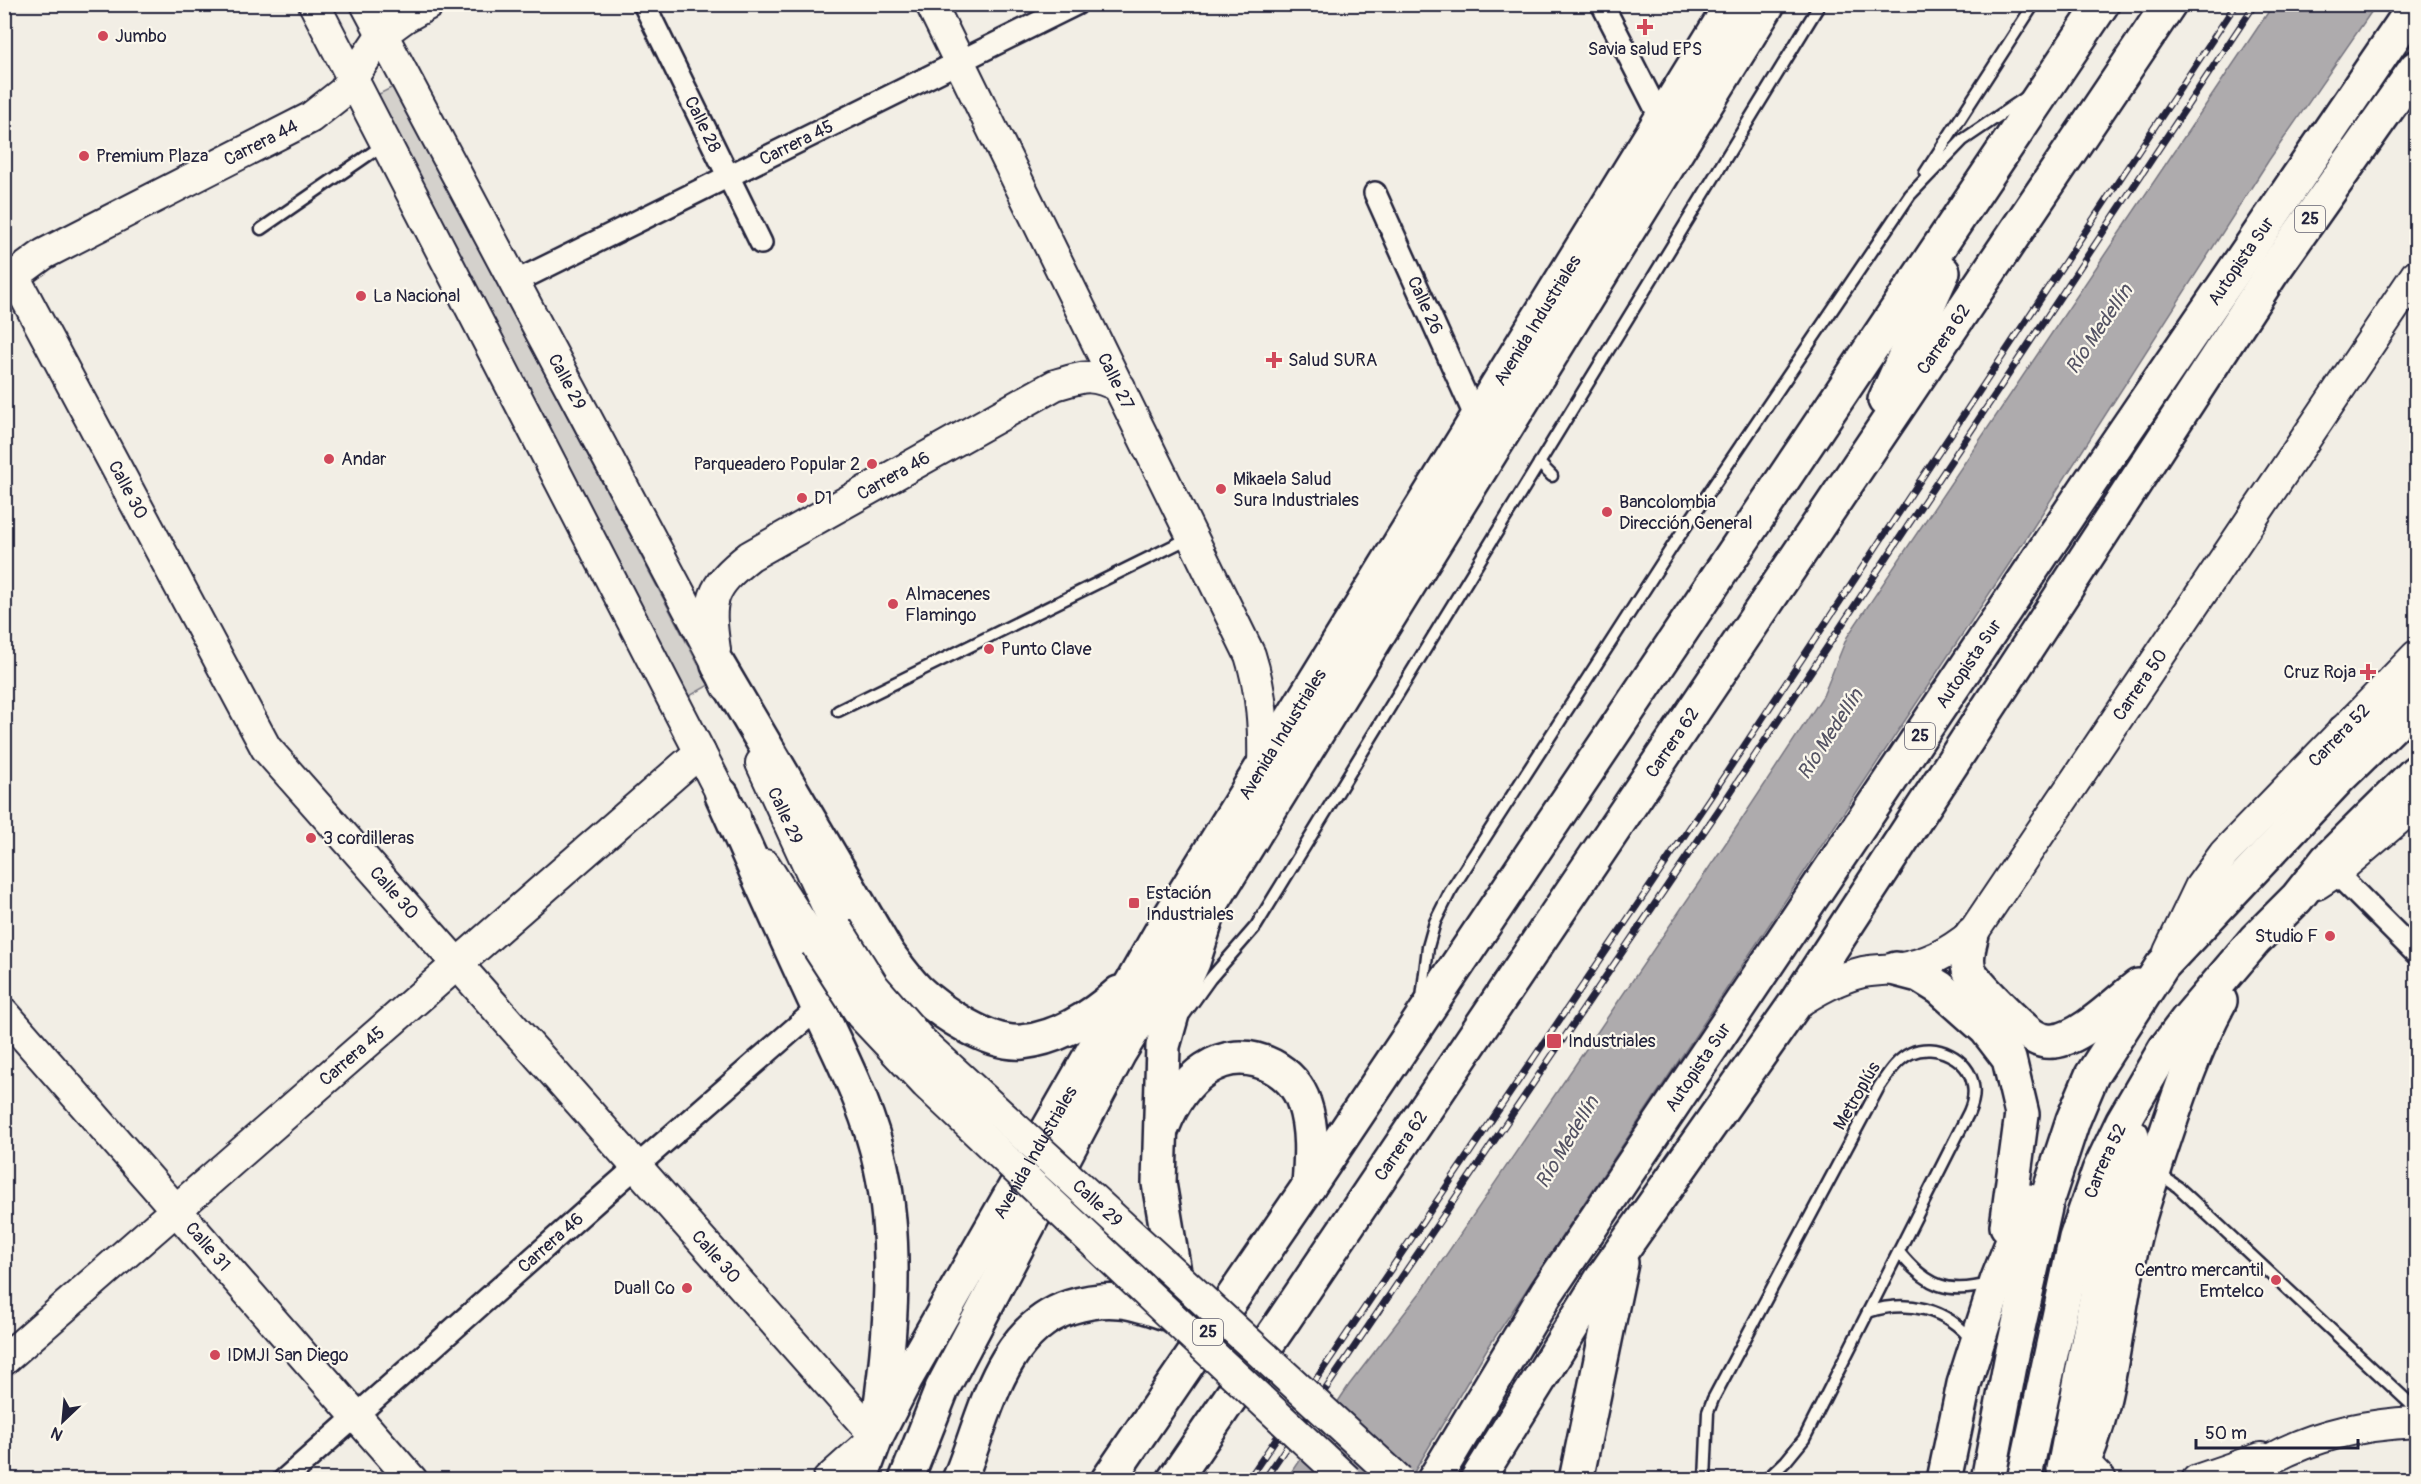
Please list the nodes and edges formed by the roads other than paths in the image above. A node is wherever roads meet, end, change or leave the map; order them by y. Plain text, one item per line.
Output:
1 (314, 4) edge
2 (366, 4) edge
3 (429, 4) edge
4 (644, 4) edge
5 (931, 4) edge
6 (1076, 4) edge
7 (1602, 4) edge
8 (1732, 4) edge
9 (1768, 4) edge
10 (1820, 4) edge
11 (2034, 4) edge
12 (2102, 4) edge
13 (2169, 4) edge
14 (2416, 4) edge
15 (382, 34) junction
16 (960, 62) junction
17 (2416, 68) edge
18 (353, 80) junction
19 (2050, 81) junction
20 (1660, 117) junction
21 (386, 144) junction
22 (728, 176) junction
23 (1986, 180) junction
24 (1375, 193) dead end
25 (1910, 195) junction
26 (261, 229) dead end
27 (761, 243) dead end
28 (2271, 274) junction
29 (2416, 275) edge
30 (9, 282) edge
31 (515, 282) junction
32 (1120, 387) junction
33 (1476, 418) junction
34 (1539, 464) junction
35 (1552, 476) dead end
36 (2091, 481) junction
37 (1843, 490) junction
38 (1192, 537) junction
39 (2416, 656) edge
40 (718, 665) junction
41 (2416, 691) edge
42 (2416, 703) edge
43 (838, 711) dead end
44 (2344, 732) junction
45 (700, 752) junction
46 (1263, 767) junction
47 (2416, 772) edge
48 (722, 795) junction
49 (2416, 804) edge
50 (2332, 865) junction
51 (1212, 902) junction
52 (1972, 934) junction
53 (826, 937) junction
54 (2255, 940) junction
55 (2416, 953) edge
56 (457, 964) junction
57 (2162, 966) junction
58 (1896, 969) junction
59 (1131, 982) junction
60 (1795, 1004) junction
61 (818, 1008) junction
62 (4, 1013) edge
63 (1419, 1023) junction
64 (1163, 1046) junction
65 (2092, 1075) junction
66 (2148, 1076) junction
67 (1161, 1134) junction
68 (2156, 1166) junction
69 (637, 1167) junction
70 (1309, 1186) junction
71 (176, 1209) junction
72 (1624, 1249) junction
73 (1899, 1252) junction
74 (1173, 1266) junction
75 (1998, 1281) junction
76 (1868, 1312) junction
77 (1168, 1314) junction
78 (1976, 1346) junction
79 (4, 1360) edge
80 (2094, 1376) junction
81 (2416, 1409) edge
82 (356, 1415) junction
83 (2416, 1422) edge
84 (876, 1437) junction
85 (2284, 1451) junction
86 (966, 1471) edge
87 (2074, 1471) edge
88 (284, 1479) edge
89 (412, 1479) edge
90 (828, 1479) edge
91 (839, 1479) edge
92 (853, 1479) edge
93 (860, 1479) edge
94 (906, 1479) edge
95 (1108, 1479) edge
96 (1174, 1479) edge
97 (1347, 1479) edge
98 (1399, 1479) edge
99 (1434, 1479) edge
100 (1477, 1479) edge
101 (1576, 1479) edge
102 (1704, 1479) edge
103 (1766, 1479) edge
104 (1944, 1479) edge
105 (1988, 1479) edge
106 (2024, 1479) edge
107 (2196, 1479) edge
108 (2239, 1479) edge

1 - 18 street, Calle 29
2 - 15 street, Calle 29
3 - 15 street, Carrera 44
4 - 22 street, Calle 28
5 - 16 street, Calle 27
6 - 16 street, Carrera 45
7 - 20 street
8 - 20 main road, Avenida Industriales
9 - 51 main road, Avenida Industriales
10 - 34 lane
11 - 25 lane
12 - 19 main road, 25
13 - 37 main road, Carrera 62
14 - 36 main road, Autopista Sur / 25
15 - 18 street, Carrera 44
15 - 31 street, Calle 29
16 - 22 street, Carrera 45
16 - 32 street, Calle 27
17 - 28 main road, Autopista Sur / 25
18 - 21 street, Calle 29
18 - 30 street, Carrera 44
19 - 23 main road, 25
19 - 25 lane
20 - 33 main road, Avenida Industriales
21 - 26 lane
21 - 45 street, Calle 29
22 - 27 street, Calle 28
22 - 31 street, Carrera 45
23 - 37 main road
23 - 63 main road, 25
24 - 33 street, Calle 26
25 - 63 lane
28 - 36 main road
28 - 60 main road, Autopista Sur / 25
29 - 52 street, Carrera 50
30 - 56 street, Calle 30
31 - 40 street, Calle 29
32 - 38 street, Calle 27
32 - 40 street, Carrera 46
33 - 46 main road, Avenida Industriales
34 - 35 lane
34 - 64 lane
36 - 99 main road, Autopista Sur / 25
37 - 96 main road, Carrera 62
38 - 43 lane
38 - 46 street, Calle 27
39 - 44 street, Carrera 52
40 - 53 street, Calle 29
40 - 59 main road
41 - 44 main road
42 - 57 main road, Carrera 52
44 - 57 street, Carrera 52
45 - 48 street, Calle 29
45 - 56 street, Carrera 45
46 - 59 main road, Avenida Industriales
47 - 50 main road, Carrera 52
48 - 53 street, Calle 29
48 - 61 main road
49 - 50 street, Carrera 52
50 - 54 main road, Carrera 52
50 - 55 street
51 - 64 main road
51 - 94 main road, Avenida Industriales
52 - 57 main road
52 - 58 street, Carrera 50
53 - 74 street, Calle 29, bridge
53 - 77 street, Calle 29, bridge
54 - 66 main road, Carrera 52
54 - 68 main road
56 - 69 street, Calle 30
56 - 71 street, Carrera 45
57 - 65 main road, Carrera 52
58 - 60 street, Carrera 50
58 - 75 main road
59 - 84 main road, Avenida Industriales
60 - 72 main road, Autopista Sur / 25
61 - 69 street, Carrera 46
61 - 84 main road
62 - 71 street, Calle 31
63 - 70 main road, 25
64 - 67 main road
65 - 75 main road
65 - 105 main road, Carrera 52
66 - 80 main road
66 - 106 main road, Carrera 52
67 - 70 main road
67 - 74 main road
68 - 80 main road
68 - 81 lane
69 - 82 street, Carrera 46
69 - 84 street, Calle 30
70 - 95 main road, 25
71 - 79 street, Carrera 45
71 - 82 street, Calle 31
72 - 100 main road, Autopista Sur / 25
72 - 101 main road
73 - 75 lane
73 - 76 lane, Metroplús
73 - 102 lane, Metroplús
74 - 98 street, Calle 29, bridge
75 - 78 main road
76 - 78 lane
76 - 103 lane, Metroplús
77 - 86 main road
77 - 97 street, Calle 29, bridge
78 - 104 main road
80 - 87 main road
82 - 88 street, Carrera 46
82 - 89 street, Calle 31
83 - 85 street
84 - 90 street
84 - 91 street
84 - 92 street
84 - 93 main road, Avenida Industriales
85 - 107 street
85 - 108 street

